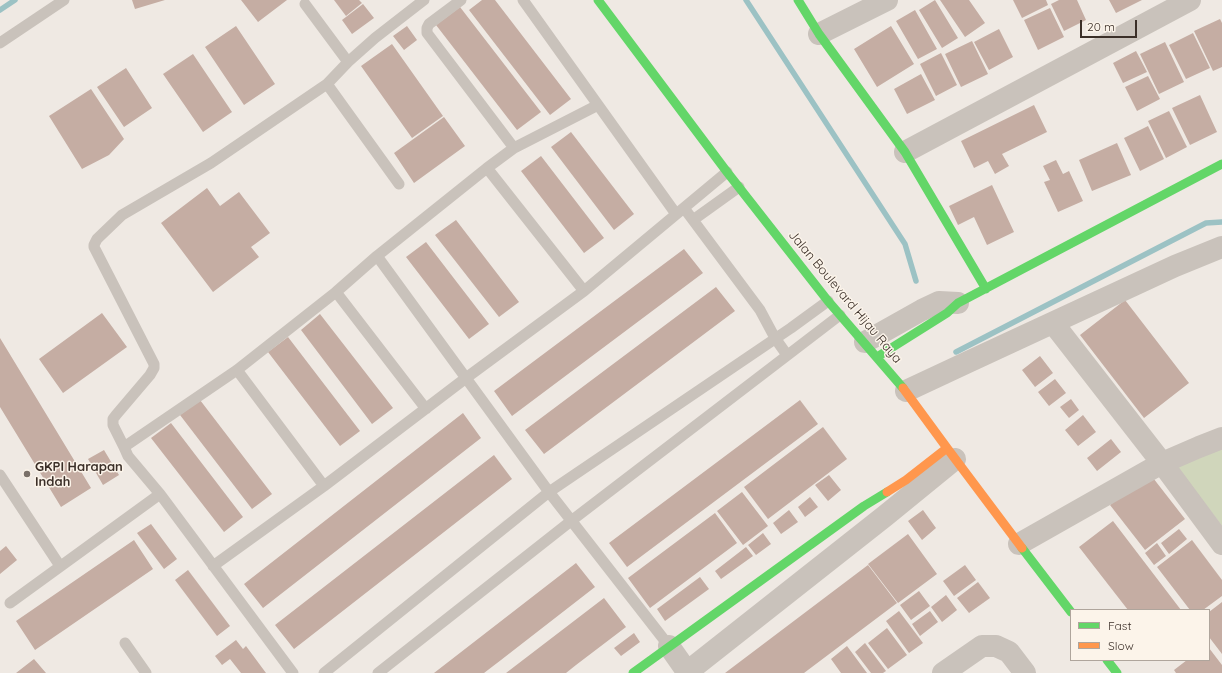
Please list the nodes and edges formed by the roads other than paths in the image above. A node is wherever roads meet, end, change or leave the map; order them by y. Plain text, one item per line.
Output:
1 (64, 0) edge
2 (424, 0) edge
3 (461, 0) edge
4 (523, 0) edge
5 (598, 0) edge
6 (798, 0) edge
7 (887, 0) edge
8 (1190, 0) edge
9 (305, 4) dead end
10 (819, 34) junction
11 (0, 43) edge
12 (348, 62) junction
13 (327, 84) junction
14 (598, 105) junction
15 (514, 148) junction
16 (905, 152) junction
17 (1222, 164) edge
18 (487, 168) junction
19 (727, 172) junction
20 (399, 184) dead end
21 (739, 187) junction
22 (680, 211) junction
23 (693, 220) junction
24 (1222, 247) edge
25 (377, 256) junction
26 (986, 288) junction
27 (584, 291) junction
28 (336, 292) junction
29 (828, 300) junction
30 (958, 303) joint
31 (840, 315) junction
32 (1053, 323) junction
33 (775, 338) junction
34 (871, 349) junction
35 (787, 355) junction
36 (237, 370) junction
37 (466, 378) junction
38 (906, 391) junction
39 (426, 409) junction
40 (1222, 438) edge
41 (124, 447) junction
42 (951, 453) junction
43 (1162, 463) junction
44 (0, 475) edge
45 (324, 486) junction
46 (910, 486) junction
47 (549, 492) junction
48 (160, 494) junction
49 (571, 521) junction
50 (1020, 544) junction
51 (1222, 544) edge
52 (60, 566) junction
53 (213, 566) junction
54 (10, 603) dead end
55 (1070, 611) edge
56 (125, 643) dead end
57 (669, 646) junction
58 (1108, 661) edge
59 (146, 673) edge
60 (293, 673) edge
61 (324, 673) edge
62 (378, 673) edge
63 (633, 673) edge
64 (687, 673) edge
65 (944, 673) edge
66 (1025, 673) edge
67 (1117, 673) edge

1 - 11 lane
2 - 12 lane
3 - 15 lane
4 - 14 lane
5 - 19 street, Jalan Boulevard Hijau Raya
6 - 10 street
7 - 10 street
8 - 16 street
9 - 12 lane
10 - 16 street
12 - 13 lane
13 - 20 lane
13 - 41 lane
14 - 15 lane
14 - 22 lane
15 - 18 lane
16 - 26 street
17 - 26 street
18 - 25 lane
18 - 27 lane
19 - 21 street, Jalan Boulevard Hijau Raya
19 - 22 lane
21 - 23 lane
21 - 29 street, Jalan Boulevard Hijau Raya
22 - 23 lane
22 - 27 lane
23 - 33 lane
24 - 32 street
25 - 28 lane
25 - 37 lane
26 - 30 street
27 - 37 lane
28 - 36 lane
28 - 39 lane
29 - 31 street, Jalan Boulevard Hijau Raya
29 - 33 lane
30 - 34 street
31 - 34 street, Jalan Boulevard Hijau Raya
31 - 35 lane
32 - 38 street
32 - 43 street
33 - 35 lane
33 - 47 lane
34 - 38 street, Jalan Boulevard Hijau Raya
35 - 49 lane
36 - 41 lane
36 - 45 lane
37 - 39 lane
37 - 47 lane
38 - 42 street, Jalan Boulevard Hijau Raya
39 - 45 lane
40 - 43 street
41 - 48 lane
42 - 46 street
42 - 50 street, Jalan Boulevard Hijau Raya
43 - 50 street
43 - 51 street
44 - 52 lane
45 - 53 lane
46 - 57 street
46 - 64 street
47 - 49 lane
47 - 61 lane
48 - 52 lane
48 - 53 lane
49 - 57 lane
49 - 62 lane
50 - 55 street, Jalan Boulevard Hijau Raya
52 - 54 lane
53 - 60 lane
56 - 59 lane
57 - 63 street
57 - 64 street
58 - 67 street
65 - 66 street

